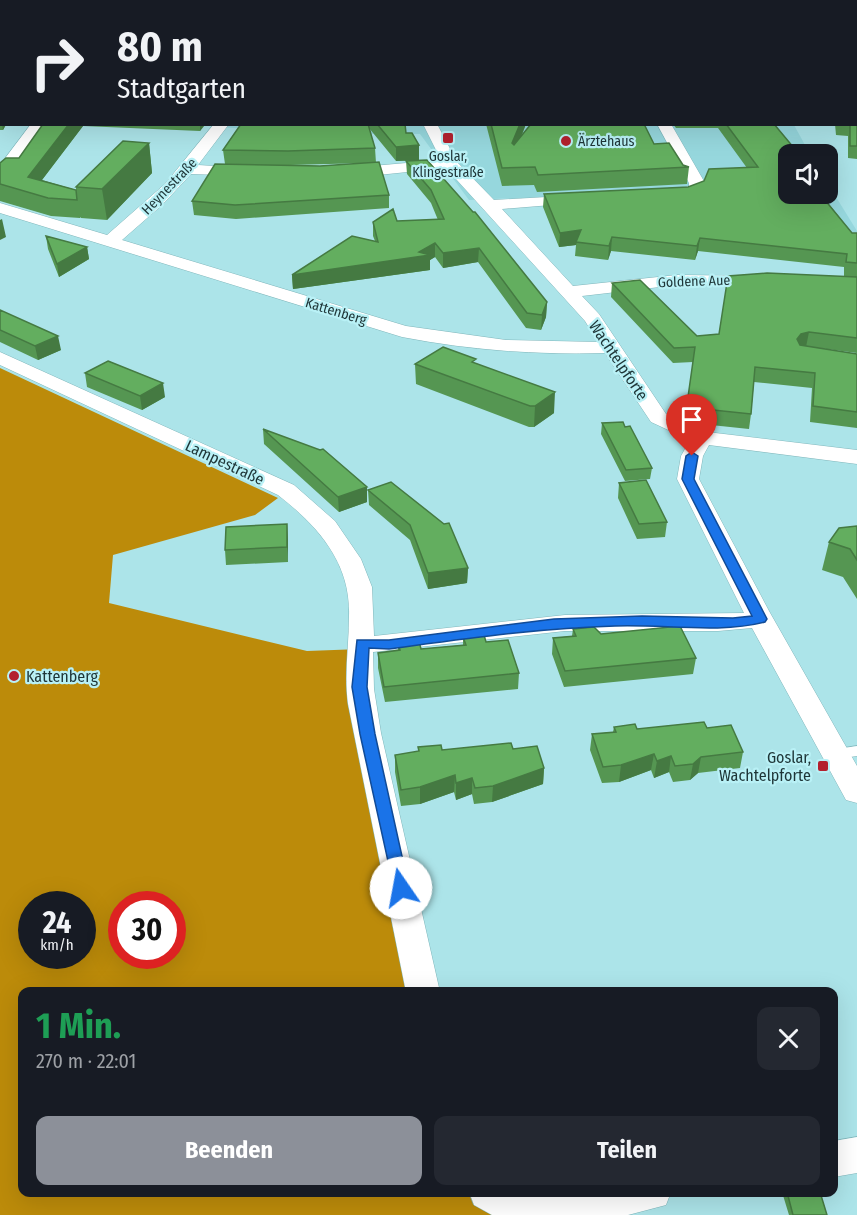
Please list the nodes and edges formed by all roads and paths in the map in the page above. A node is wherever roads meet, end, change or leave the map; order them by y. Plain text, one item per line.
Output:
1 (37, 126) edge
2 (221, 126) edge
3 (431, 126) edge
4 (665, 126) edge
5 (450, 164) junction
6 (189, 169) junction
7 (262, 174) edge
8 (332, 174) edge
9 (0, 175) edge
10 (650, 194) edge
11 (590, 197) edge
12 (490, 205) junction
13 (3, 211) edge
14 (110, 241) junction
15 (783, 281) edge
16 (567, 292) junction
17 (611, 347) junction
18 (0, 358) edge
19 (702, 438) junction
20 (857, 457) edge
21 (760, 619) junction
22 (362, 644) junction
23 (846, 752) edge
24 (857, 792) edge
25 (422, 987) edge
26 (857, 1155) edge
27 (838, 1158) edge
28 (497, 1197) edge
29 (625, 1197) edge
30 (530, 1215) edge

1 - 9 street
2 - 6 street, Heynestraße
3 - 5 street, Wachtelpforte
4 - 10 street
5 - 8 street
5 - 12 street, Wachtelpforte
6 - 7 street
6 - 14 street, Heynestraße
11 - 12 street
12 - 16 street, Wachtelpforte
13 - 14 street, Kattenberg
14 - 17 street, Kattenberg
15 - 16 street, Goldene Aue
16 - 17 street, Wachtelpforte
17 - 19 street, Wachtelpforte
18 - 22 street, Lampestraße
19 - 20 street, Wachtelpforte
19 - 21 street
21 - 22 street
21 - 23 street
22 - 25 street, Lampestraße
23 - 24 street
26 - 27 street
28 - 30 street
29 - 30 street

